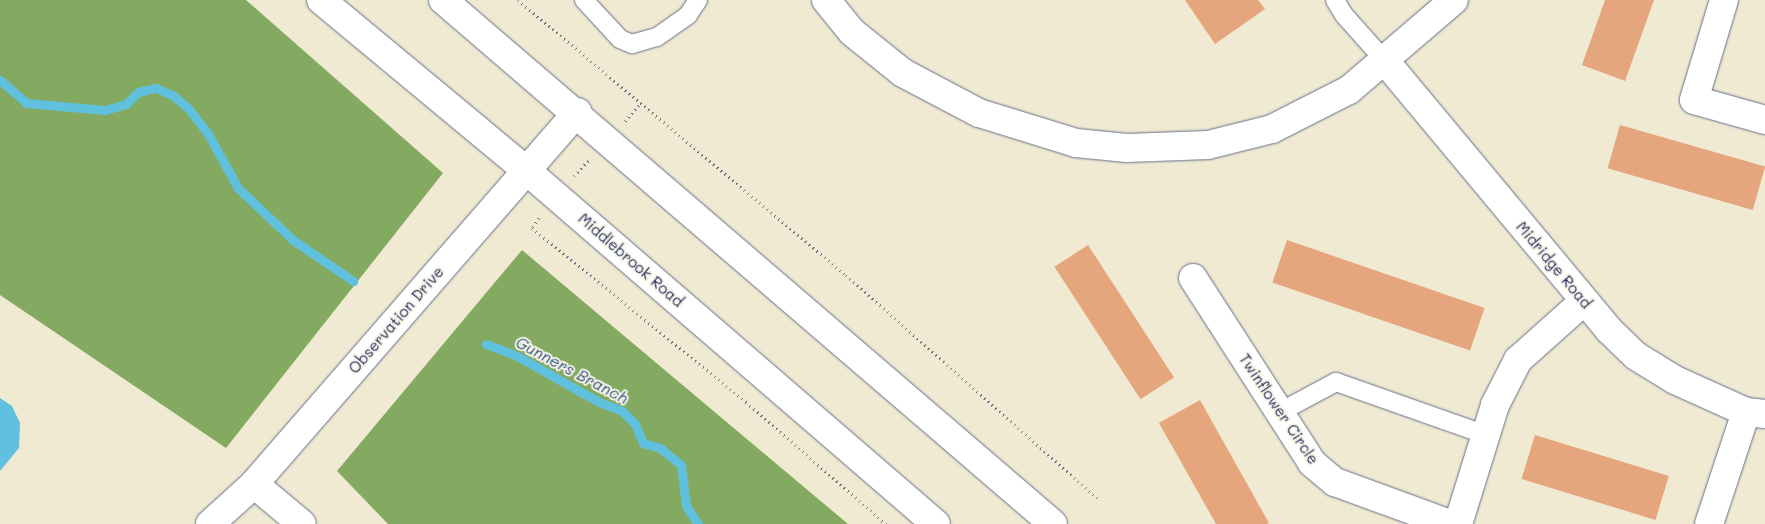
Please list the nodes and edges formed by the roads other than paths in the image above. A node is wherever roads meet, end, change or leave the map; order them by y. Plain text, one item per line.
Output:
1 (321, 0) edge
2 (443, 0) edge
3 (584, 0) edge
4 (698, 0) edge
5 (826, 0) edge
6 (1335, 0) edge
7 (1454, 0) edge
8 (1724, 0) edge
9 (1385, 61) junction
10 (577, 112) junction
11 (1765, 120) edge
12 (527, 171) junction
13 (1194, 278) dead end
14 (1584, 301) junction
15 (1280, 412) junction
16 (1756, 413) edge
17 (1484, 434) junction
18 (254, 484) junction
19 (210, 524) edge
20 (302, 524) edge
21 (936, 524) edge
22 (1054, 524) edge
23 (1450, 524) edge
24 (1458, 524) edge
25 (1709, 524) edge

1 - 12 street, Middlebrook Road
2 - 10 street
3 - 4 lane
5 - 9 street
6 - 9 lane
7 - 9 street
8 - 11 street
9 - 14 street, Midridge Road
10 - 12 street, Observation Drive
10 - 22 street
12 - 18 street, Observation Drive
12 - 21 street, Middlebrook Road
13 - 15 street, Twinflower Circle
14 - 16 street, Midridge Road
14 - 17 street
15 - 17 lane
15 - 23 street, Twinflower Circle
16 - 25 street
17 - 24 street
18 - 19 street, Observation Drive
18 - 20 street

